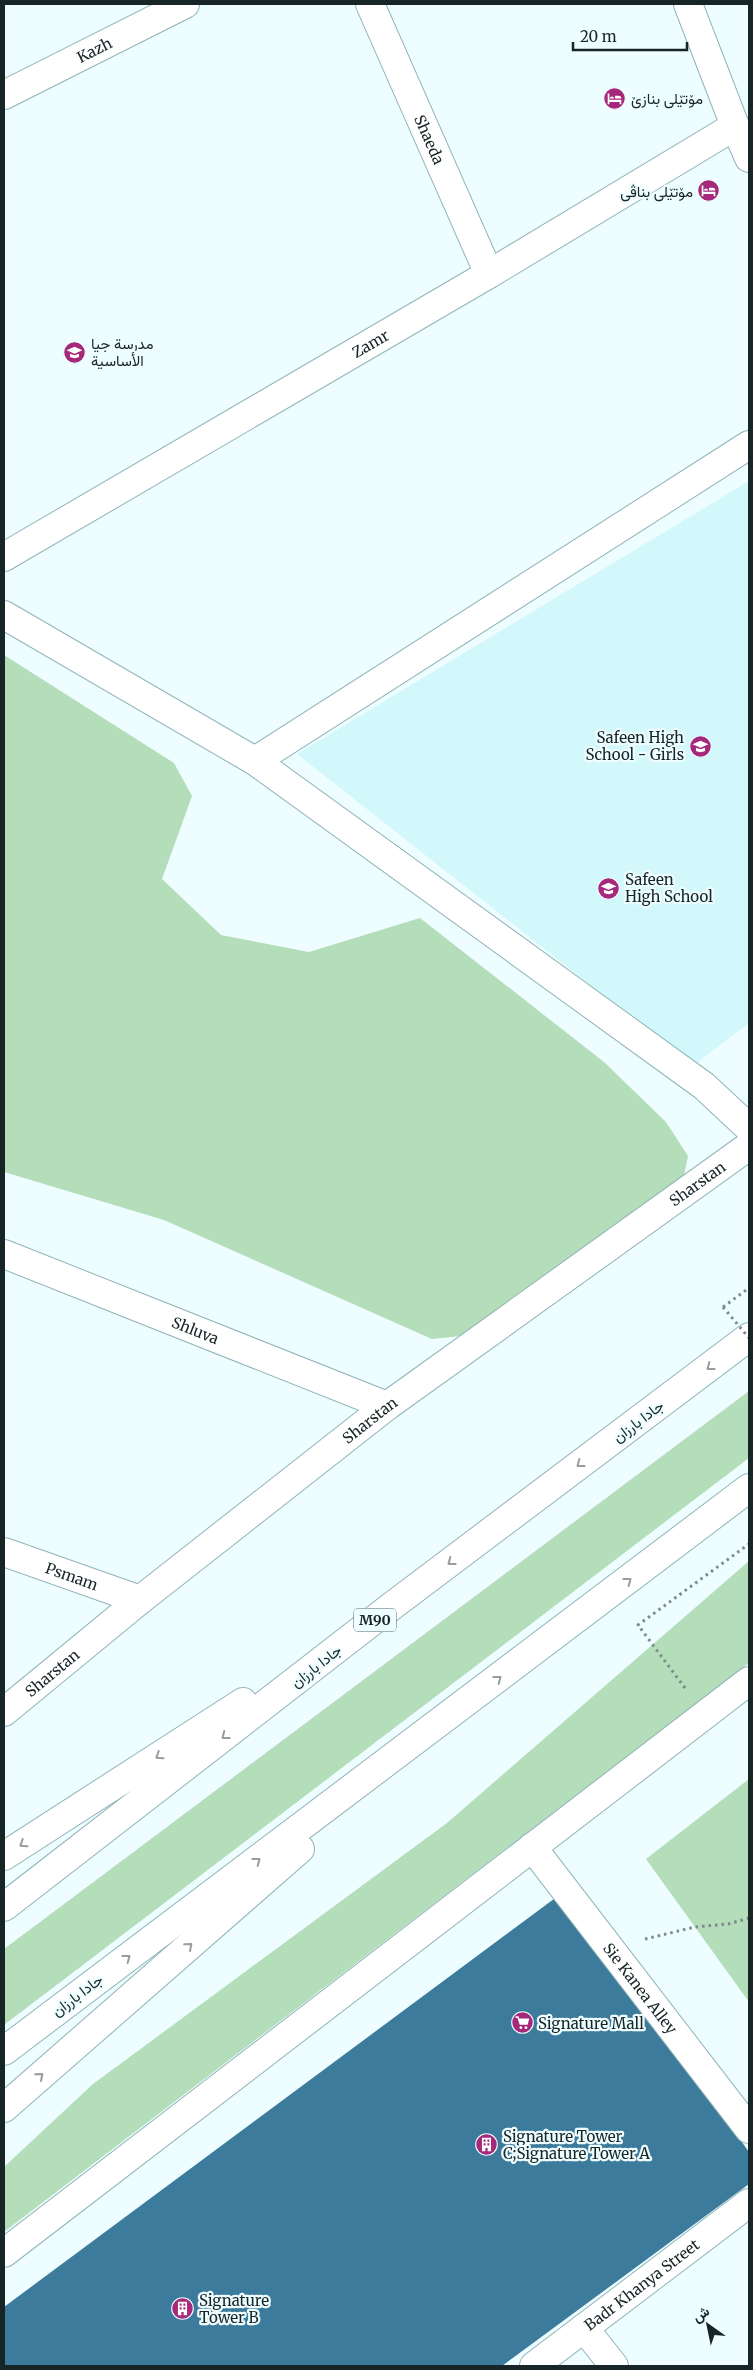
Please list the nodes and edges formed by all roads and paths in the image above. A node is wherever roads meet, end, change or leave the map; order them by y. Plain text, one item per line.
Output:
1 (185, 4) edge
2 (370, 4) edge
3 (688, 4) edge
4 (4, 95) edge
5 (735, 126) junction
6 (749, 158) edge
7 (489, 274) junction
8 (749, 446) edge
9 (4, 557) edge
10 (4, 615) edge
11 (255, 761) junction
12 (749, 1128) edge
13 (749, 1146) edge
14 (4, 1254) edge
15 (749, 1288) edge
16 (749, 1338) edge
17 (387, 1406) junction
18 (749, 1488) edge
19 (749, 1544) edge
20 (4, 1552) edge
21 (140, 1600) junction
22 (392, 1606) junction
23 (749, 1681) edge
24 (470, 1700) junction
25 (4, 1712) edge
26 (704, 1715) junction
27 (532, 1847) junction
28 (4, 1856) edge
29 (4, 1907) edge
30 (749, 1918) edge
31 (610, 1948) junction
32 (4, 2051) edge
33 (4, 2108) edge
34 (749, 2129) edge
35 (749, 2203) edge
36 (4, 2253) edge
37 (584, 2328) junction
38 (534, 2366) edge
39 (614, 2366) edge

1 - 4 main road, Kazh
2 - 7 main road, Shaeda
3 - 5 main road
5 - 6 main road
5 - 7 main road, Zamr
7 - 9 main road, Zamr
8 - 11 main road
10 - 11 main road
11 - 12 main road
13 - 17 main road, Sharstan
14 - 17 main road, Shluva
15 - 16 path, bridge
16 -> 22 main road, جادا بارزان / M90
17 - 21 main road, Sharstan
24 -> 18 main road, جادا بارزان
19 - 26 path
20 - 21 main road, Psmam
21 - 25 main road, Sharstan
22 -> 28 main road
22 -> 29 main road, جادا بارزان / M90
23 - 26 main road
32 -> 24 main road, جادا بارزان
33 -> 24 main road
26 - 27 main road
27 - 31 main road, Sie Kanea Alley
27 - 36 main road
30 - 31 path
31 - 34 main road, Sie Kanea Alley
35 - 37 main road, Badr Khanya Street
37 - 38 main road, Badr Khanya Street
37 - 39 main road

